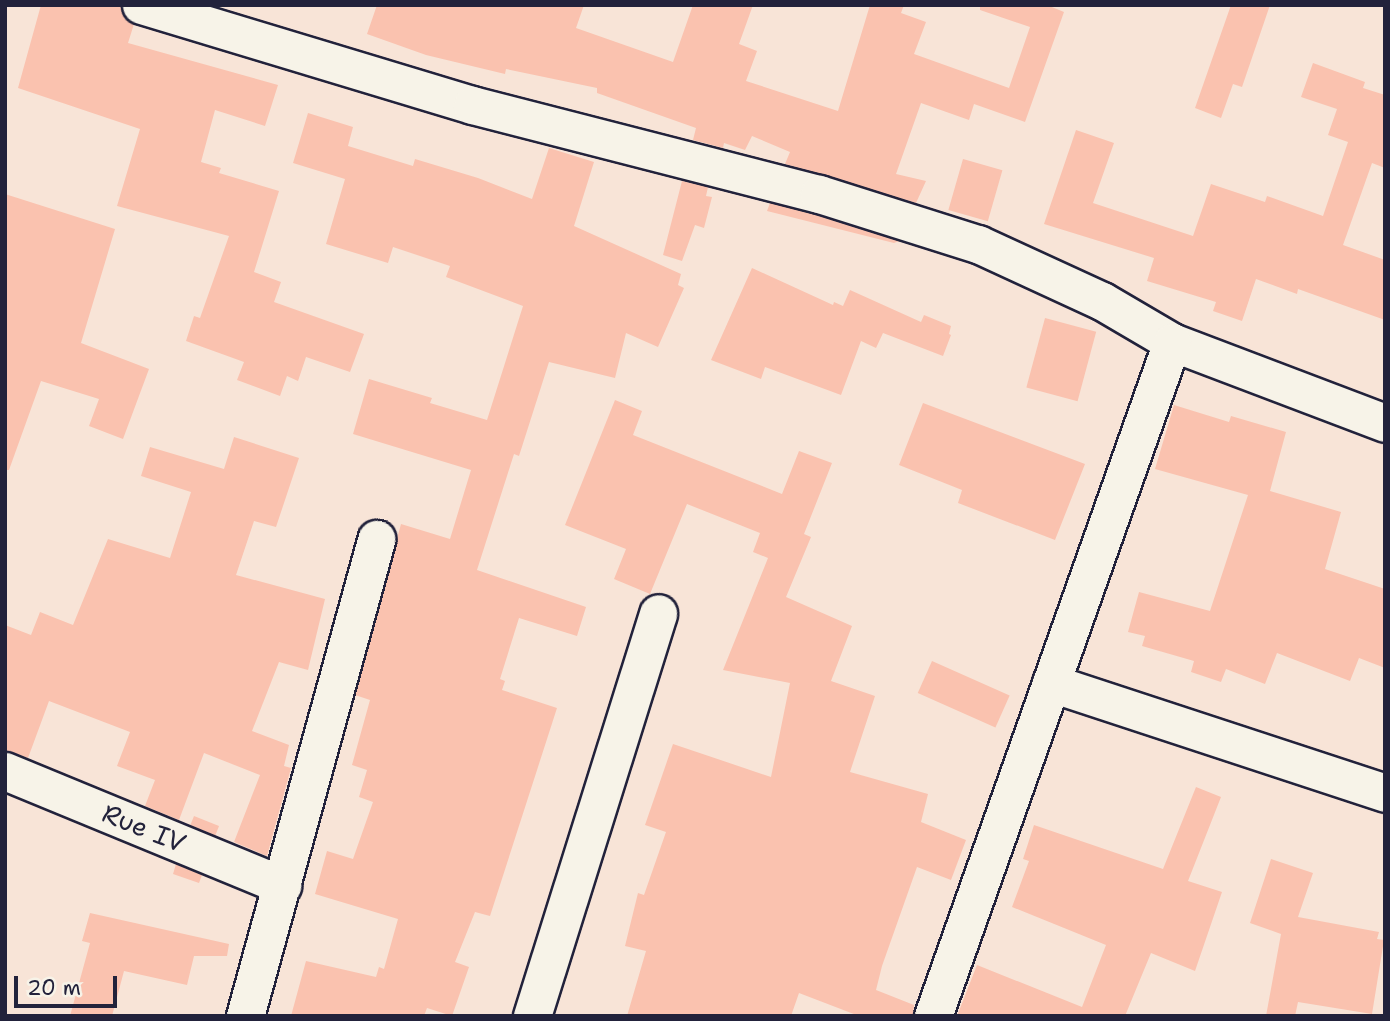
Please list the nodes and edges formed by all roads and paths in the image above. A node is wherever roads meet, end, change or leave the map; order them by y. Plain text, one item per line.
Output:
1 (141, 5) edge
2 (1172, 342) junction
3 (1385, 423) edge
4 (376, 539) dead end
5 (658, 613) dead end
6 (1051, 683) junction
7 (5, 771) edge
8 (1385, 793) edge
9 (282, 886) junction
10 (245, 1016) edge
11 (533, 1016) edge
12 (933, 1016) edge

1 - 2 street
2 - 3 street
2 - 6 street
4 - 9 street
5 - 11 street
6 - 8 street
6 - 12 street
7 - 9 street, Rue IV
9 - 10 street

